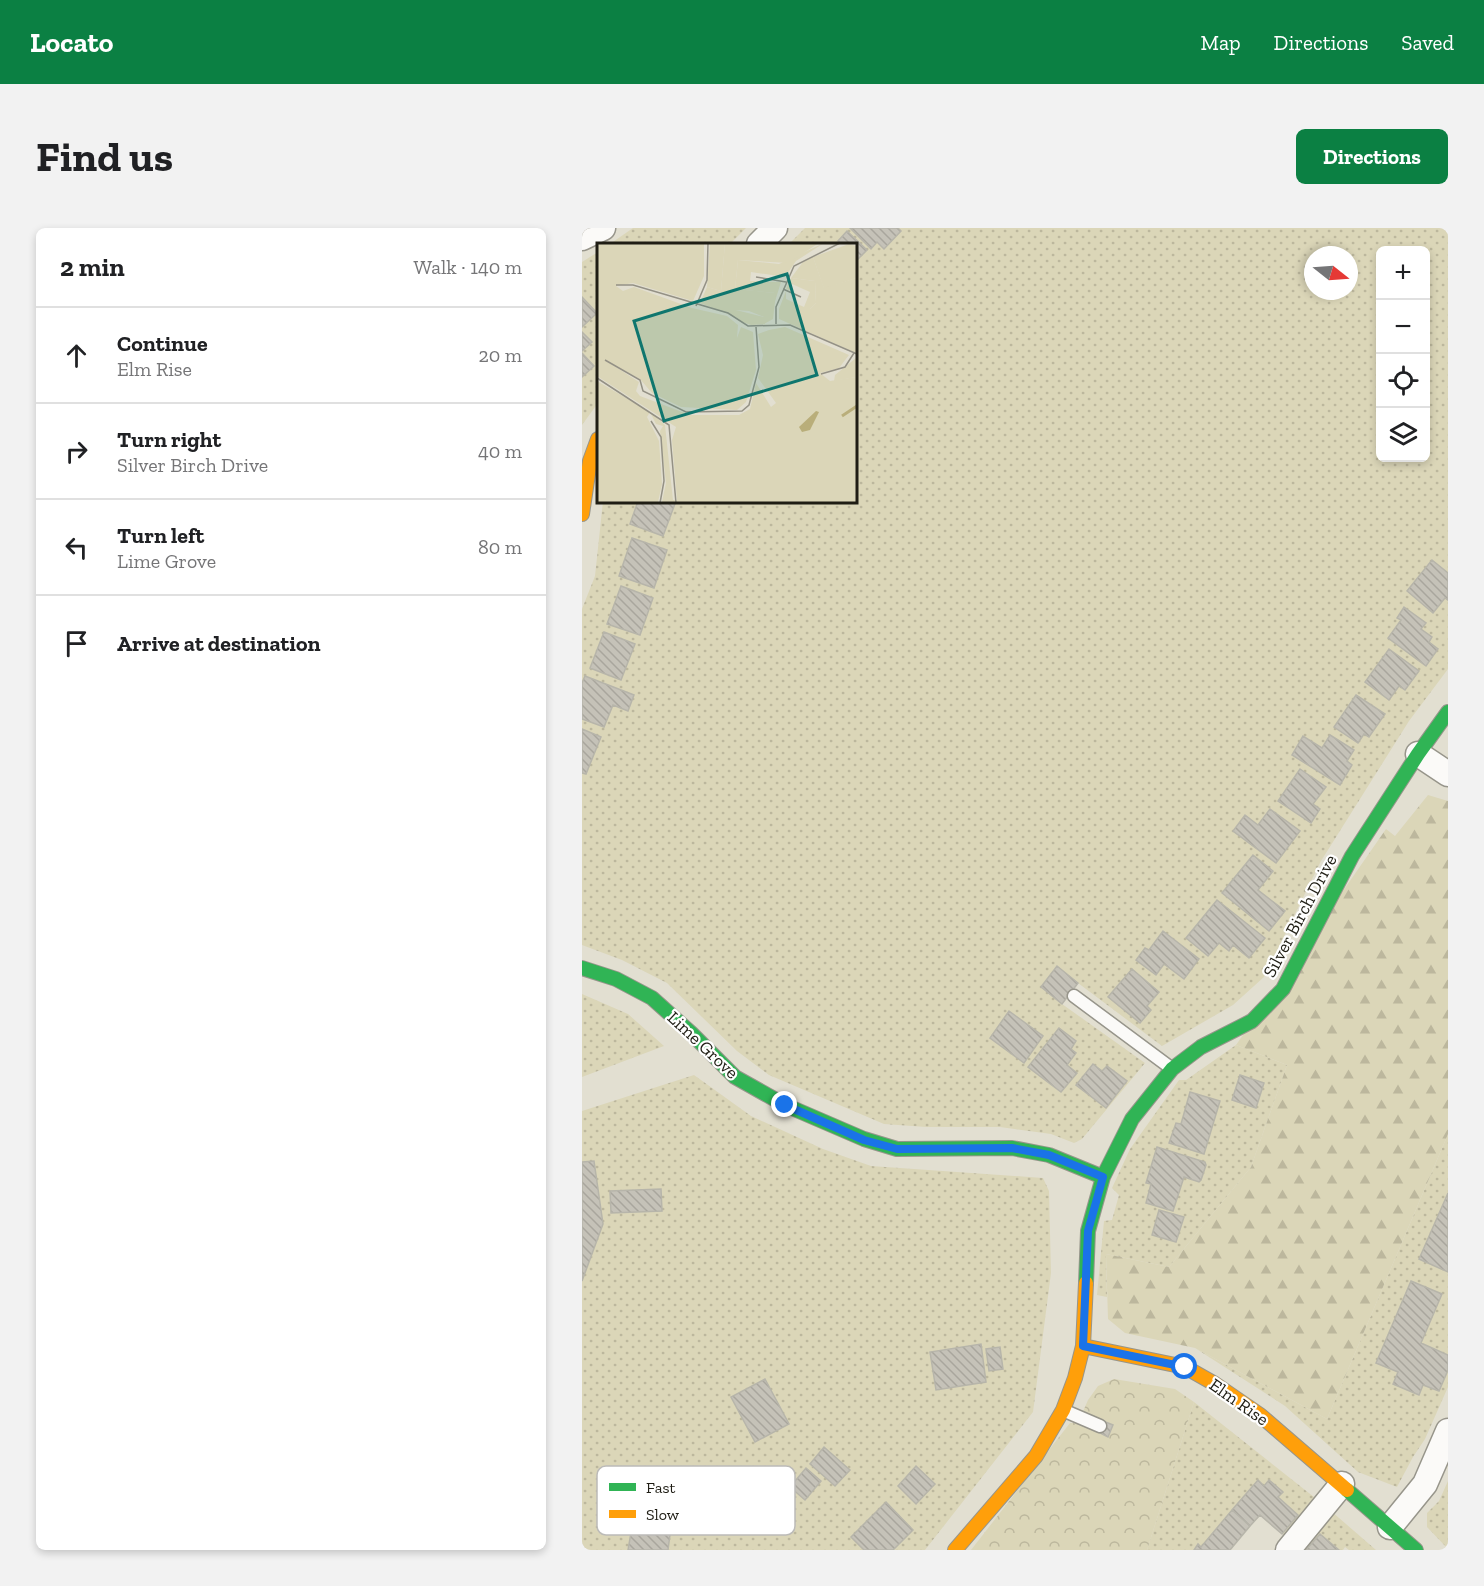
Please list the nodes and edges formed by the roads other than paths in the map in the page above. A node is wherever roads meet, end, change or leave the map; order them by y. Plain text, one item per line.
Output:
1 (603, 228) edge
2 (775, 228) edge
3 (582, 238) edge
4 (760, 243) edge
5 (597, 442) edge
6 (582, 514) edge
7 (1448, 712) edge
8 (1418, 754) junction
9 (1448, 774) edge
10 (582, 968) edge
11 (1074, 996) dead end
12 (1172, 1069) junction
13 (1103, 1177) junction
14 (1083, 1346) junction
15 (1063, 1410) junction
16 (1100, 1426) dead end
17 (1448, 1431) edge
18 (1342, 1484) junction
19 (1390, 1527) junction
20 (955, 1550) edge
21 (1288, 1550) edge
22 (1416, 1550) edge

1 - 3 street
2 - 4 street
5 - 6 street
7 - 8 street, Silver Birch Drive
8 - 9 street
8 - 12 street, Silver Birch Drive
10 - 13 street, Lime Grove
11 - 12 lane
12 - 13 street, Silver Birch Drive
13 - 14 street, Silver Birch Drive
14 - 15 street, Silver Birch Drive
14 - 18 street, Elm Rise
15 - 16 lane
15 - 20 street, Silver Birch Drive
17 - 19 street
18 - 19 street, Elm Rise
18 - 21 street
19 - 22 street, Elm Rise

